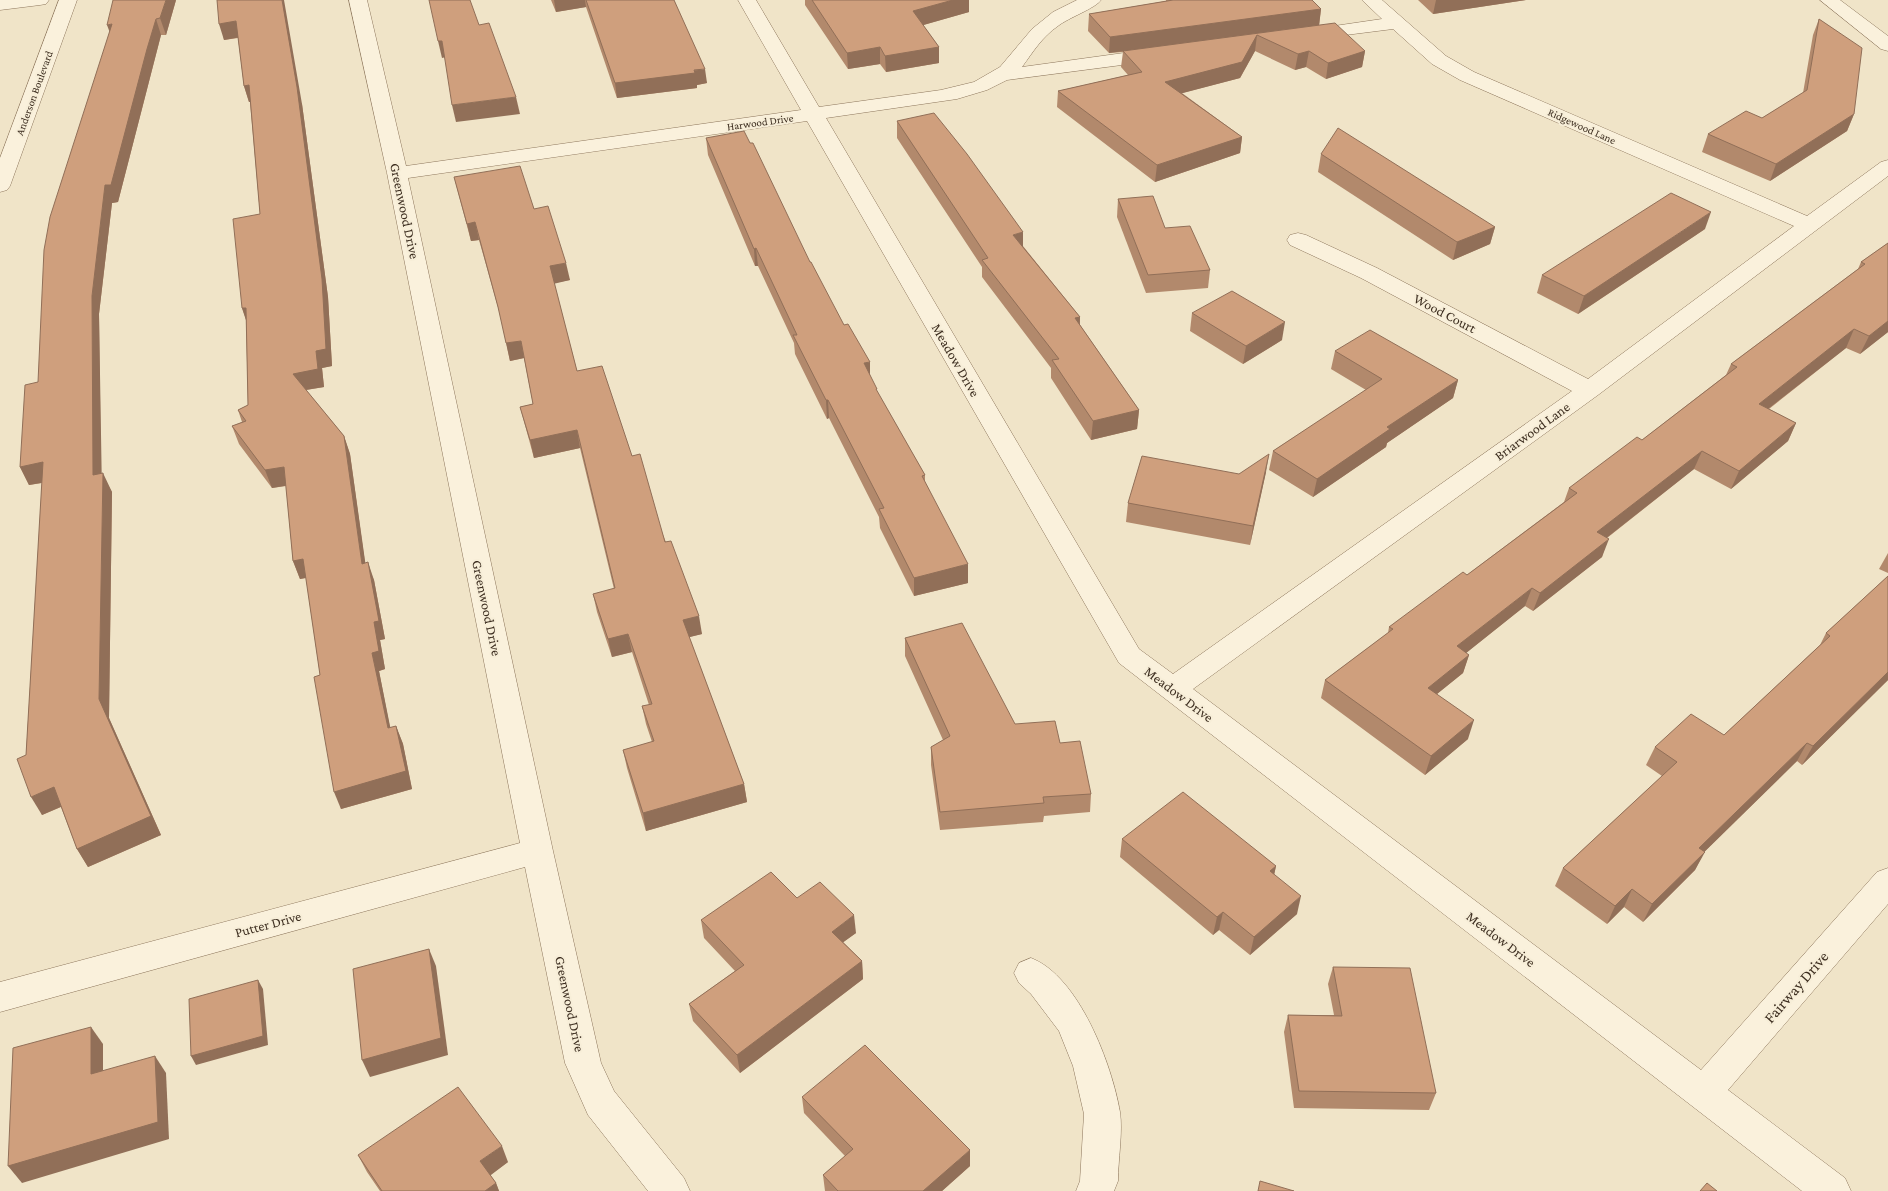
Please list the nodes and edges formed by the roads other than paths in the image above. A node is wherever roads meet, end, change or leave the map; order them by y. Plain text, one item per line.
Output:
1 (40, 0) edge
2 (68, 0) edge
3 (358, 0) edge
4 (747, 0) edge
5 (1092, 0) edge
6 (1371, 0) edge
7 (1829, 0) edge
8 (0, 5) edge
9 (1396, 23) junction
10 (1288, 37) edge
11 (1888, 45) edge
12 (1180, 52) edge
13 (1003, 75) junction
14 (813, 114) junction
15 (6, 156) edge
16 (1888, 166) edge
17 (397, 173) junction
18 (0, 186) edge
19 (1809, 226) junction
20 (1298, 240) dead end
21 (1589, 390) junction
22 (1172, 689) junction
23 (537, 851) junction
24 (1888, 881) edge
25 (1031, 973) dead end
26 (0, 997) edge
27 (1703, 1093) junction
28 (671, 1191) edge
29 (1095, 1191) edge
30 (1832, 1191) edge

1 - 8 street
2 - 15 street, Anderson Boulevard
3 - 17 street, Greenwood Drive
4 - 14 street, Meadow Drive
5 - 13 street, Harwood Drive
6 - 9 street, Ridgewood Lane
7 - 11 street
9 - 10 street
9 - 19 street, Ridgewood Lane
12 - 13 street
13 - 14 street, Harwood Drive
14 - 17 street, Harwood Drive
14 - 22 street, Meadow Drive
15 - 18 street, Anderson Boulevard
16 - 19 street, Briarwood Lane
17 - 23 street, Greenwood Drive
19 - 21 street, Briarwood Lane
20 - 21 street, Wood Court
21 - 22 street, Briarwood Lane
22 - 27 street, Meadow Drive
23 - 26 street, Putter Drive
23 - 28 street, Greenwood Drive
24 - 27 street, Fairway Drive
25 - 29 street
27 - 30 street, Meadow Drive

